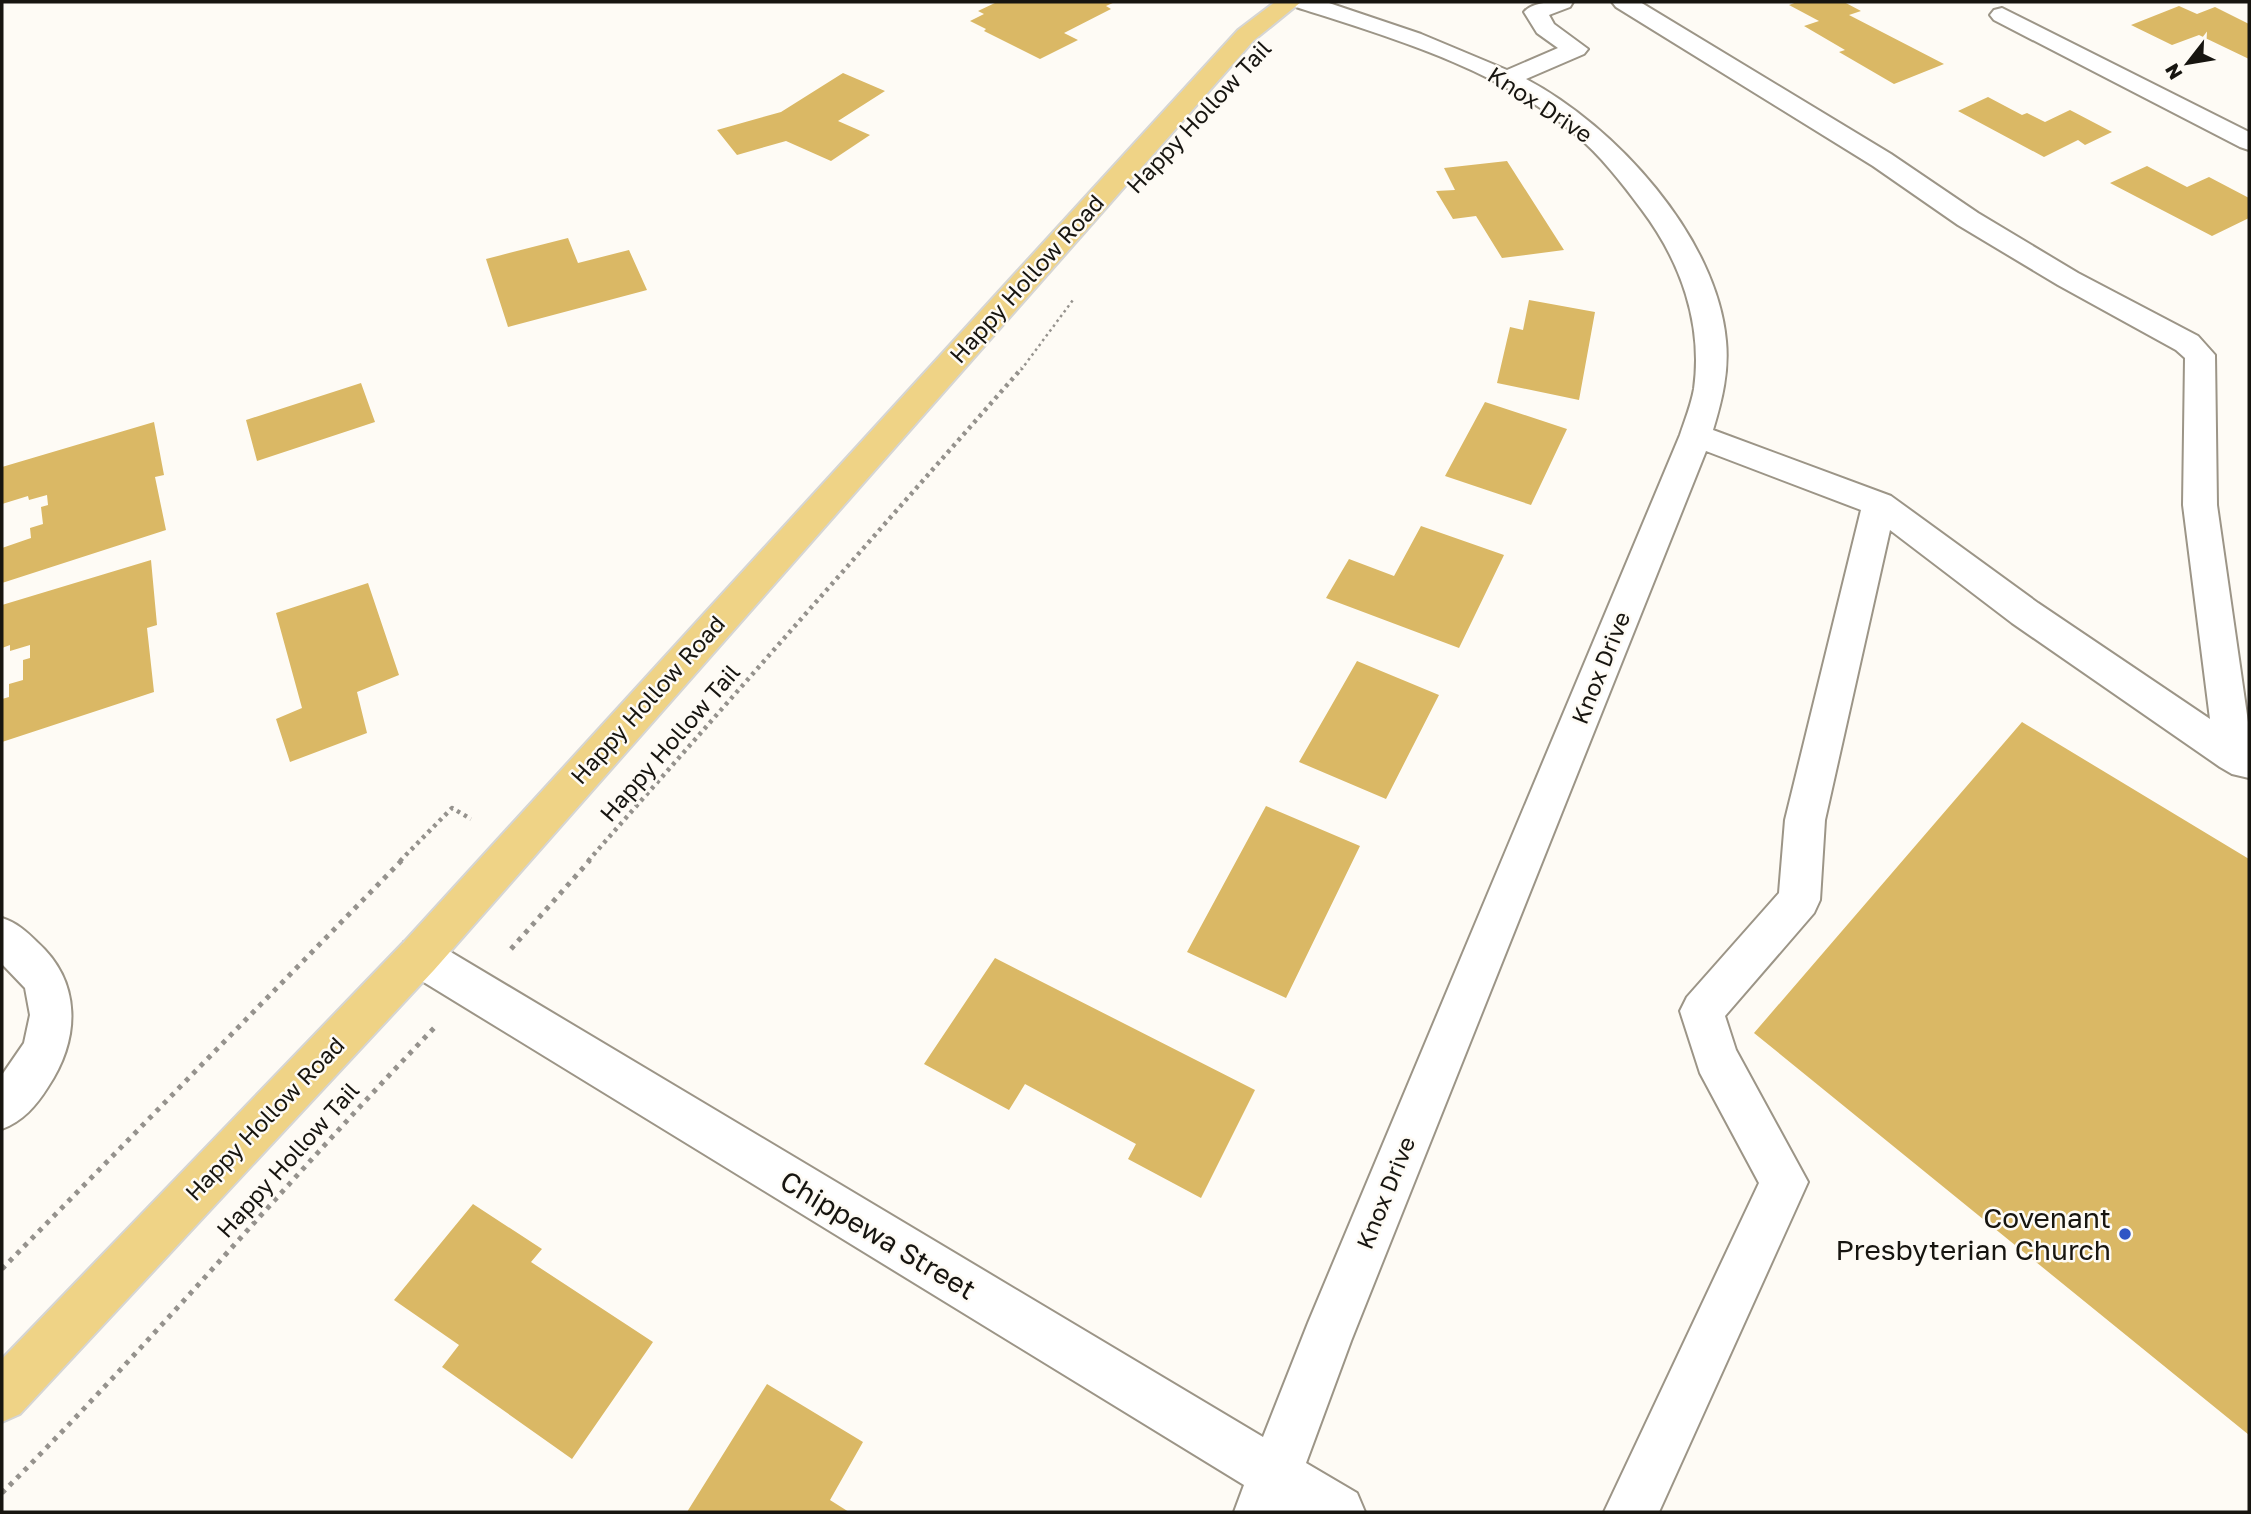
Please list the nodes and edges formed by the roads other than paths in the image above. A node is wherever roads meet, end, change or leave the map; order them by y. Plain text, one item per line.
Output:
1 (1289, 2) edge
2 (1304, 2) edge
3 (1562, 2) edge
4 (1624, 2) edge
5 (2001, 15) dead end
6 (1506, 79) junction
7 (2249, 142) edge
8 (1696, 435) junction
9 (1878, 504) junction
10 (2241, 760) edge
11 (2, 937) edge
12 (419, 956) junction
13 (2, 1107) edge
14 (2, 1396) edge
15 (1269, 1494) edge
16 (1338, 1512) edge
17 (1631, 1512) edge

1 - 12 main road, Happy Hollow Road
2 - 6 street, Knox Drive
3 - 6 street
4 - 10 street
5 - 7 street
6 - 8 street, Knox Drive
8 - 9 street
8 - 15 street, Knox Drive
9 - 10 street
9 - 17 street
11 - 13 street
12 - 14 main road, Happy Hollow Road
12 - 15 street, Chippewa Street
15 - 16 street, Chippewa Street

